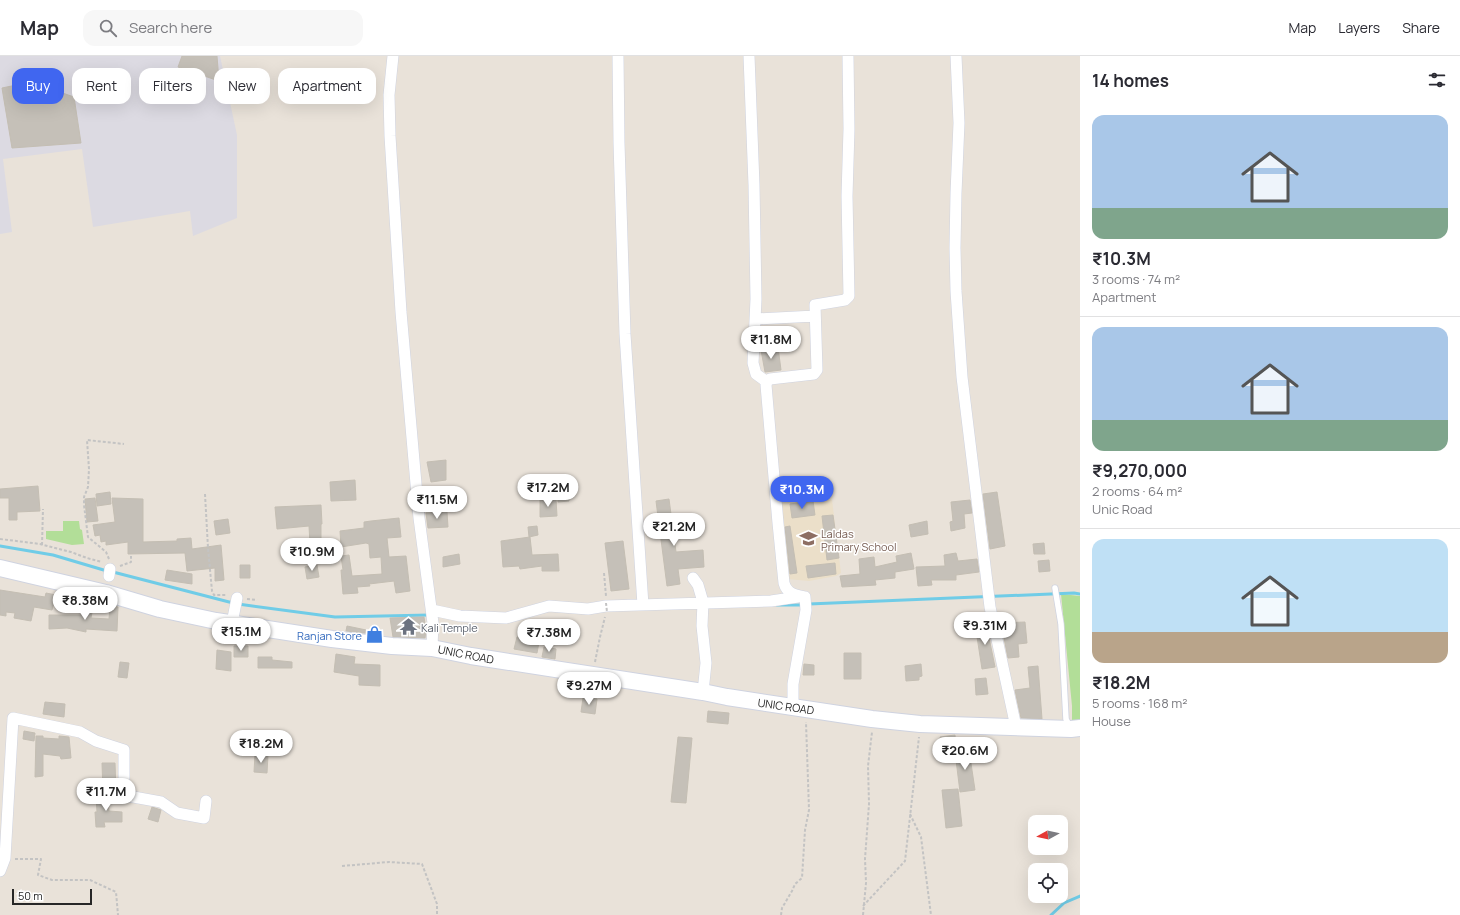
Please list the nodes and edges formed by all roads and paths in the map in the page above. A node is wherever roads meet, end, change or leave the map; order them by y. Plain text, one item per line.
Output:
1 (393, 56) edge
2 (618, 56) edge
3 (749, 56) edge
4 (848, 56) edge
5 (956, 56) edge
6 (815, 316) junction
7 (756, 318) junction
8 (767, 382) junction
9 (124, 444) dead end
10 (205, 494) dead end
11 (42, 509) dead end
12 (0, 539) edge
13 (42, 545) junction
14 (131, 556) dead end
15 (0, 568) edge
16 (604, 573) dead end
17 (109, 577) junction
18 (693, 578) dead end
19 (1055, 588) dead end
20 (804, 596) junction
21 (237, 598) junction
22 (257, 600) dead end
23 (643, 605) junction
24 (704, 606) junction
25 (432, 610) junction
26 (233, 617) junction
27 (432, 648) junction
28 (590, 674) junction
29 (703, 692) junction
30 (799, 707) junction
31 (872, 719) junction
32 (920, 724) junction
33 (1016, 727) junction
34 (1076, 728) edge
35 (206, 801) dead end
36 (910, 813) junction
37 (5, 858) junction
38 (342, 866) dead end
39 (0, 871) edge
40 (863, 906) junction
41 (118, 915) edge
42 (437, 915) edge
43 (781, 915) edge
44 (863, 915) edge
45 (931, 915) edge

1 - 25 street
2 - 23 street
3 - 7 street
4 - 6 street
5 - 33 street
6 - 7 street
6 - 8 street
7 - 8 street
8 - 20 street
9 - 17 path
10 - 21 path
11 - 13 path
12 - 13 path
13 - 17 path
14 - 17 path
15 - 17 main road, UNIC ROAD
16 - 28 path, bridge
17 - 26 main road, UNIC ROAD
18 - 24 street
19 - 34 lane
20 - 24 street
20 - 30 street
21 - 22 path
21 - 26 street
23 - 24 street
23 - 25 street
24 - 29 street
25 - 27 street
26 - 27 main road, UNIC ROAD
27 - 28 main road, UNIC ROAD
28 - 29 main road, UNIC ROAD
29 - 30 main road, UNIC ROAD
30 - 31 main road, UNIC ROAD
30 - 43 path
31 - 32 main road, UNIC ROAD
31 - 40 path
32 - 33 main road, UNIC ROAD
32 - 36 path
33 - 34 main road, UNIC ROAD
35 - 37 street
36 - 40 path
36 - 45 path
37 - 39 street
37 - 41 path
38 - 42 path
40 - 44 path

